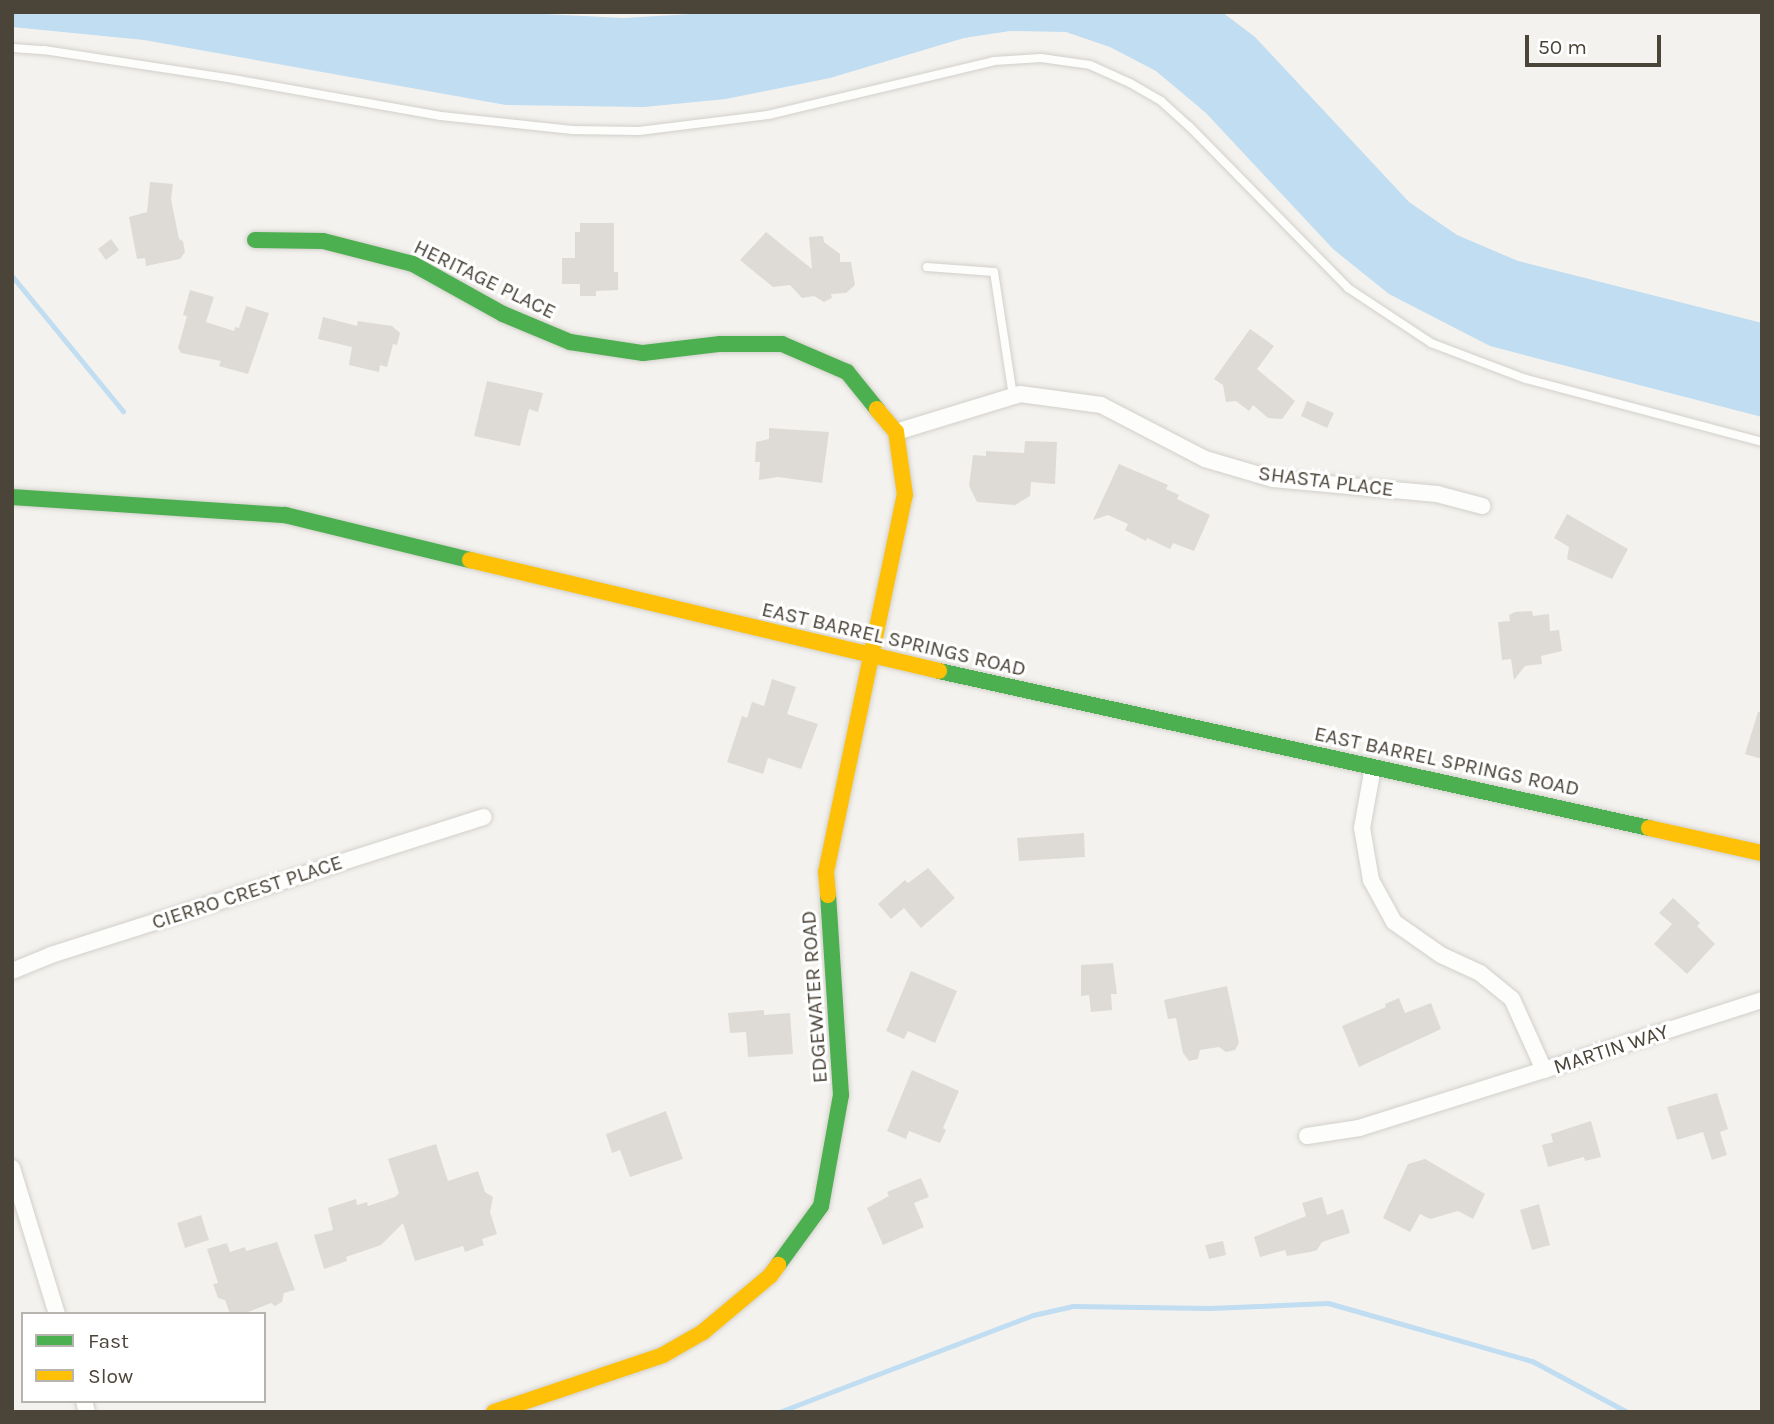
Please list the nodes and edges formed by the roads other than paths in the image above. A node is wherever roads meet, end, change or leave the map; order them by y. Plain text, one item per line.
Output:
1 (12, 48) edge
2 (255, 240) dead end
3 (927, 267) dead end
4 (1013, 397) junction
5 (896, 432) junction
6 (1762, 442) edge
7 (12, 497) edge
8 (1482, 506) dead end
9 (869, 656) junction
10 (1373, 767) junction
11 (484, 817) dead end
12 (1762, 853) edge
13 (12, 971) edge
14 (1762, 1000) edge
15 (1544, 1070) junction
16 (1307, 1136) dead end
17 (12, 1168) edge
18 (56, 1312) edge
19 (494, 1412) edge

1 - 6 lane
2 - 5 street, HERITAGE PLACE
3 - 4 lane
4 - 5 street, SHASTA PLACE
4 - 8 street, SHASTA PLACE
5 - 9 street, EDGEWATER ROAD
7 - 9 street, EAST BARREL SPRINGS ROAD
9 - 10 street, EAST BARREL SPRINGS ROAD
9 - 19 street, EDGEWATER ROAD
10 - 12 street, EAST BARREL SPRINGS ROAD
10 - 15 street, MARTIN WAY
11 - 13 street, CIERRO CREST PLACE
14 - 15 street, MARTIN WAY
15 - 16 street
17 - 18 street

